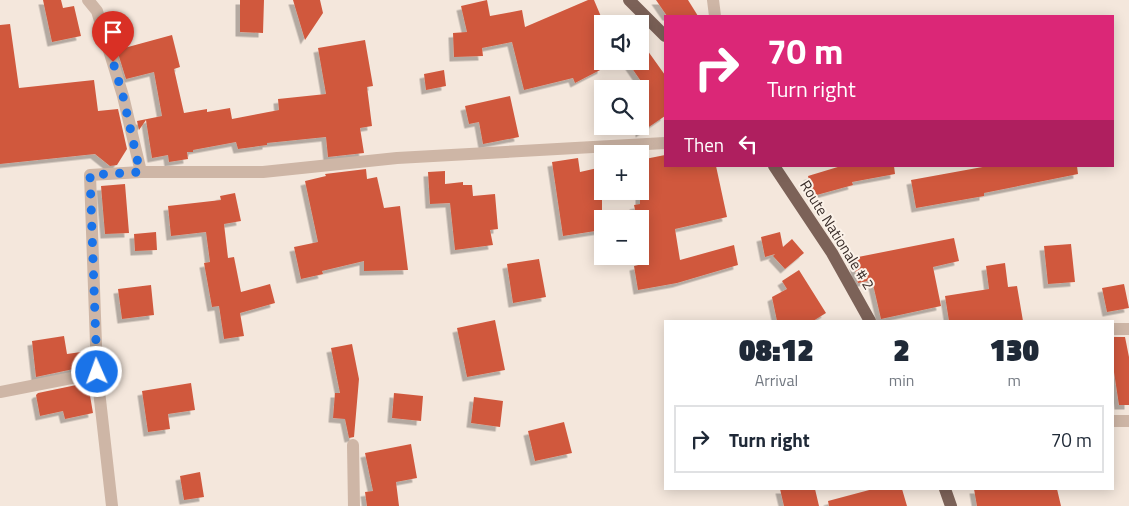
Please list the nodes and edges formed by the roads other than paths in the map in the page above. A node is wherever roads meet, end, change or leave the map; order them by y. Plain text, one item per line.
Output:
1 (88, 0) edge
2 (629, 0) edge
3 (713, 0) edge
4 (715, 15) edge
5 (664, 35) edge
6 (664, 143) edge
7 (775, 167) edge
8 (140, 172) junction
9 (869, 320) edge
10 (1114, 329) edge
11 (1129, 329) edge
12 (97, 372) junction
13 (0, 392) edge
14 (1114, 421) edge
15 (1129, 421) edge
16 (353, 445) dead end
17 (945, 490) edge
18 (112, 506) edge
19 (354, 506) edge
20 (951, 506) edge

1 - 8 street
2 - 5 main road
3 - 4 street
6 - 8 street
7 - 9 main road, Route Nationale # 2
8 - 12 street
10 - 11 street
12 - 13 street
12 - 18 street
14 - 15 street
16 - 19 street
17 - 20 main road

